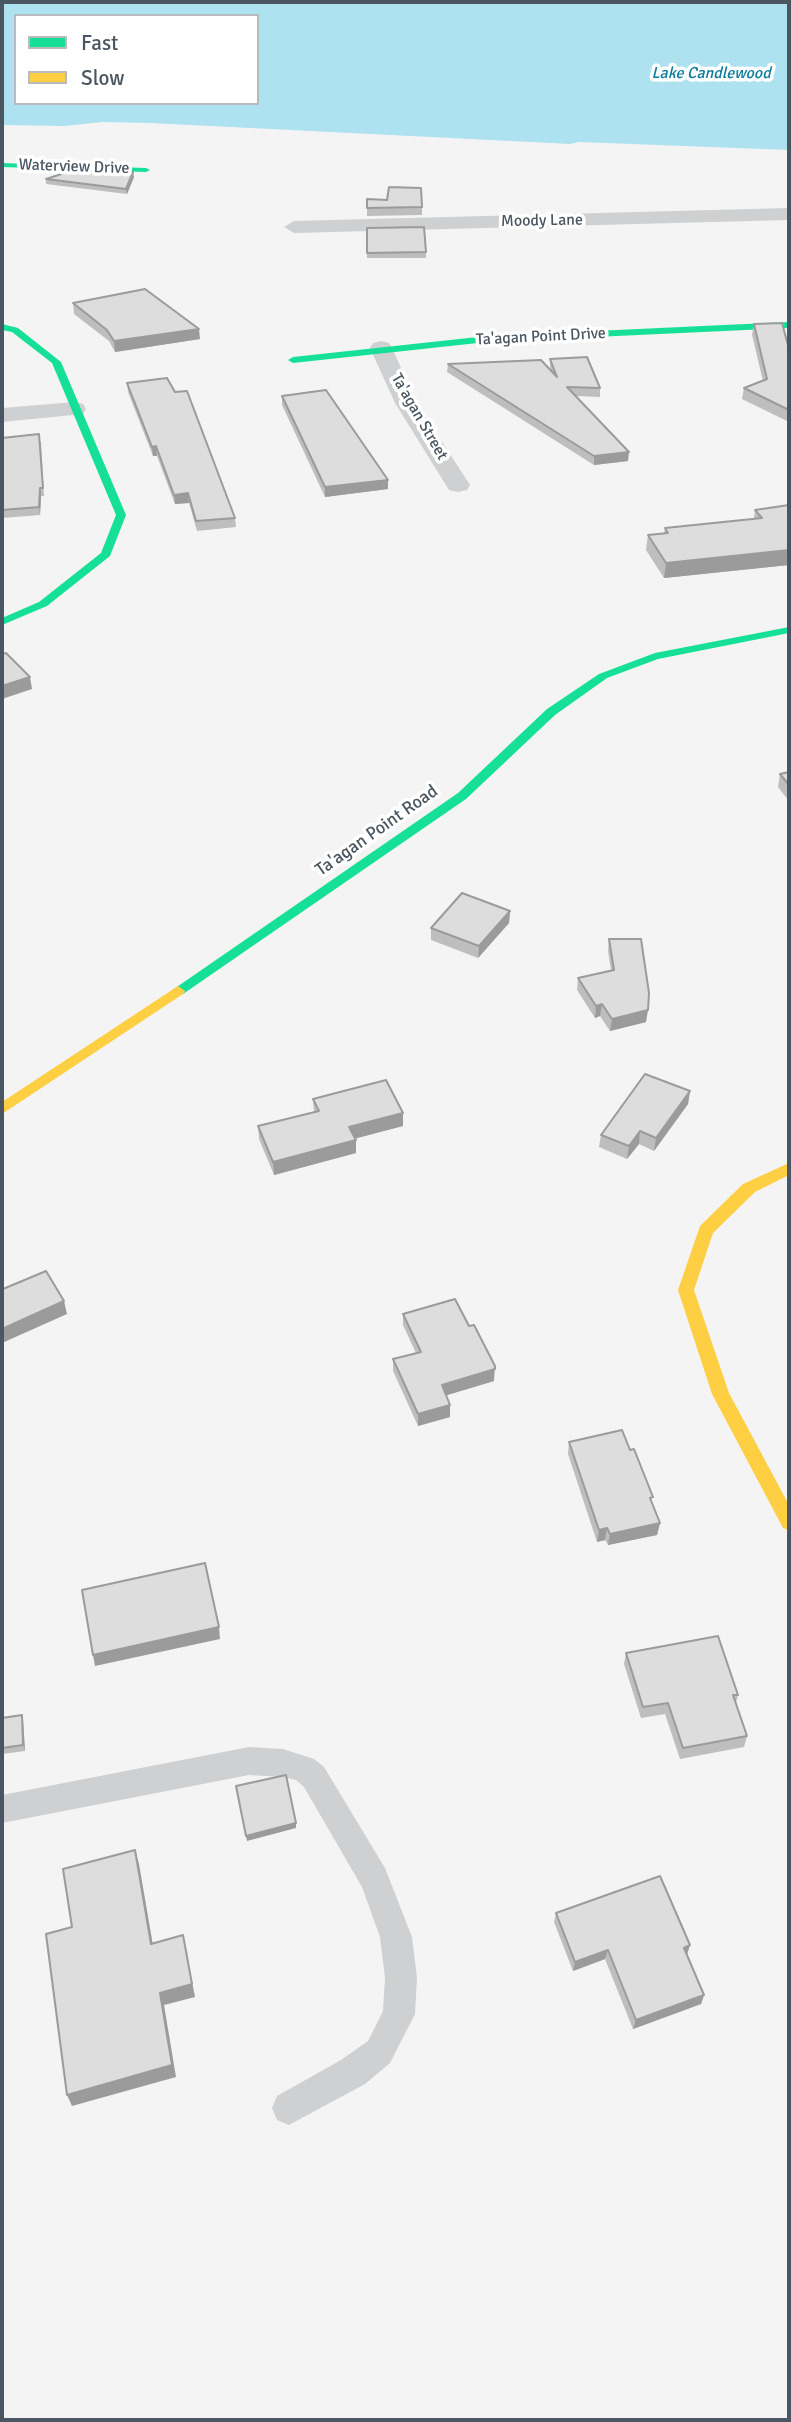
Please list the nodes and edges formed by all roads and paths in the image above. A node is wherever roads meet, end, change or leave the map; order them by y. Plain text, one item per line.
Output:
1 (2, 165) edge
2 (146, 170) dead end
3 (789, 214) edge
4 (294, 226) dead end
5 (789, 325) edge
6 (2, 327) edge
7 (381, 348) junction
8 (293, 360) dead end
9 (75, 409) junction
10 (2, 415) edge
11 (458, 485) dead end
12 (2, 622) edge
13 (789, 630) edge
14 (2, 1109) edge
15 (789, 1169) edge
16 (789, 1522) edge
17 (2, 1809) edge
18 (289, 2108) dead end

1 - 2 street, Waterview Drive
3 - 4 street, Moody Lane
5 - 7 street, Ta'agan Point Drive
6 - 9 street
7 - 8 street, Ta'agan Point Drive
7 - 11 street, Ta'agan Street
9 - 10 street
9 - 12 street
13 - 14 street, Ta'agan Point Road
15 - 16 street
17 - 18 lane

